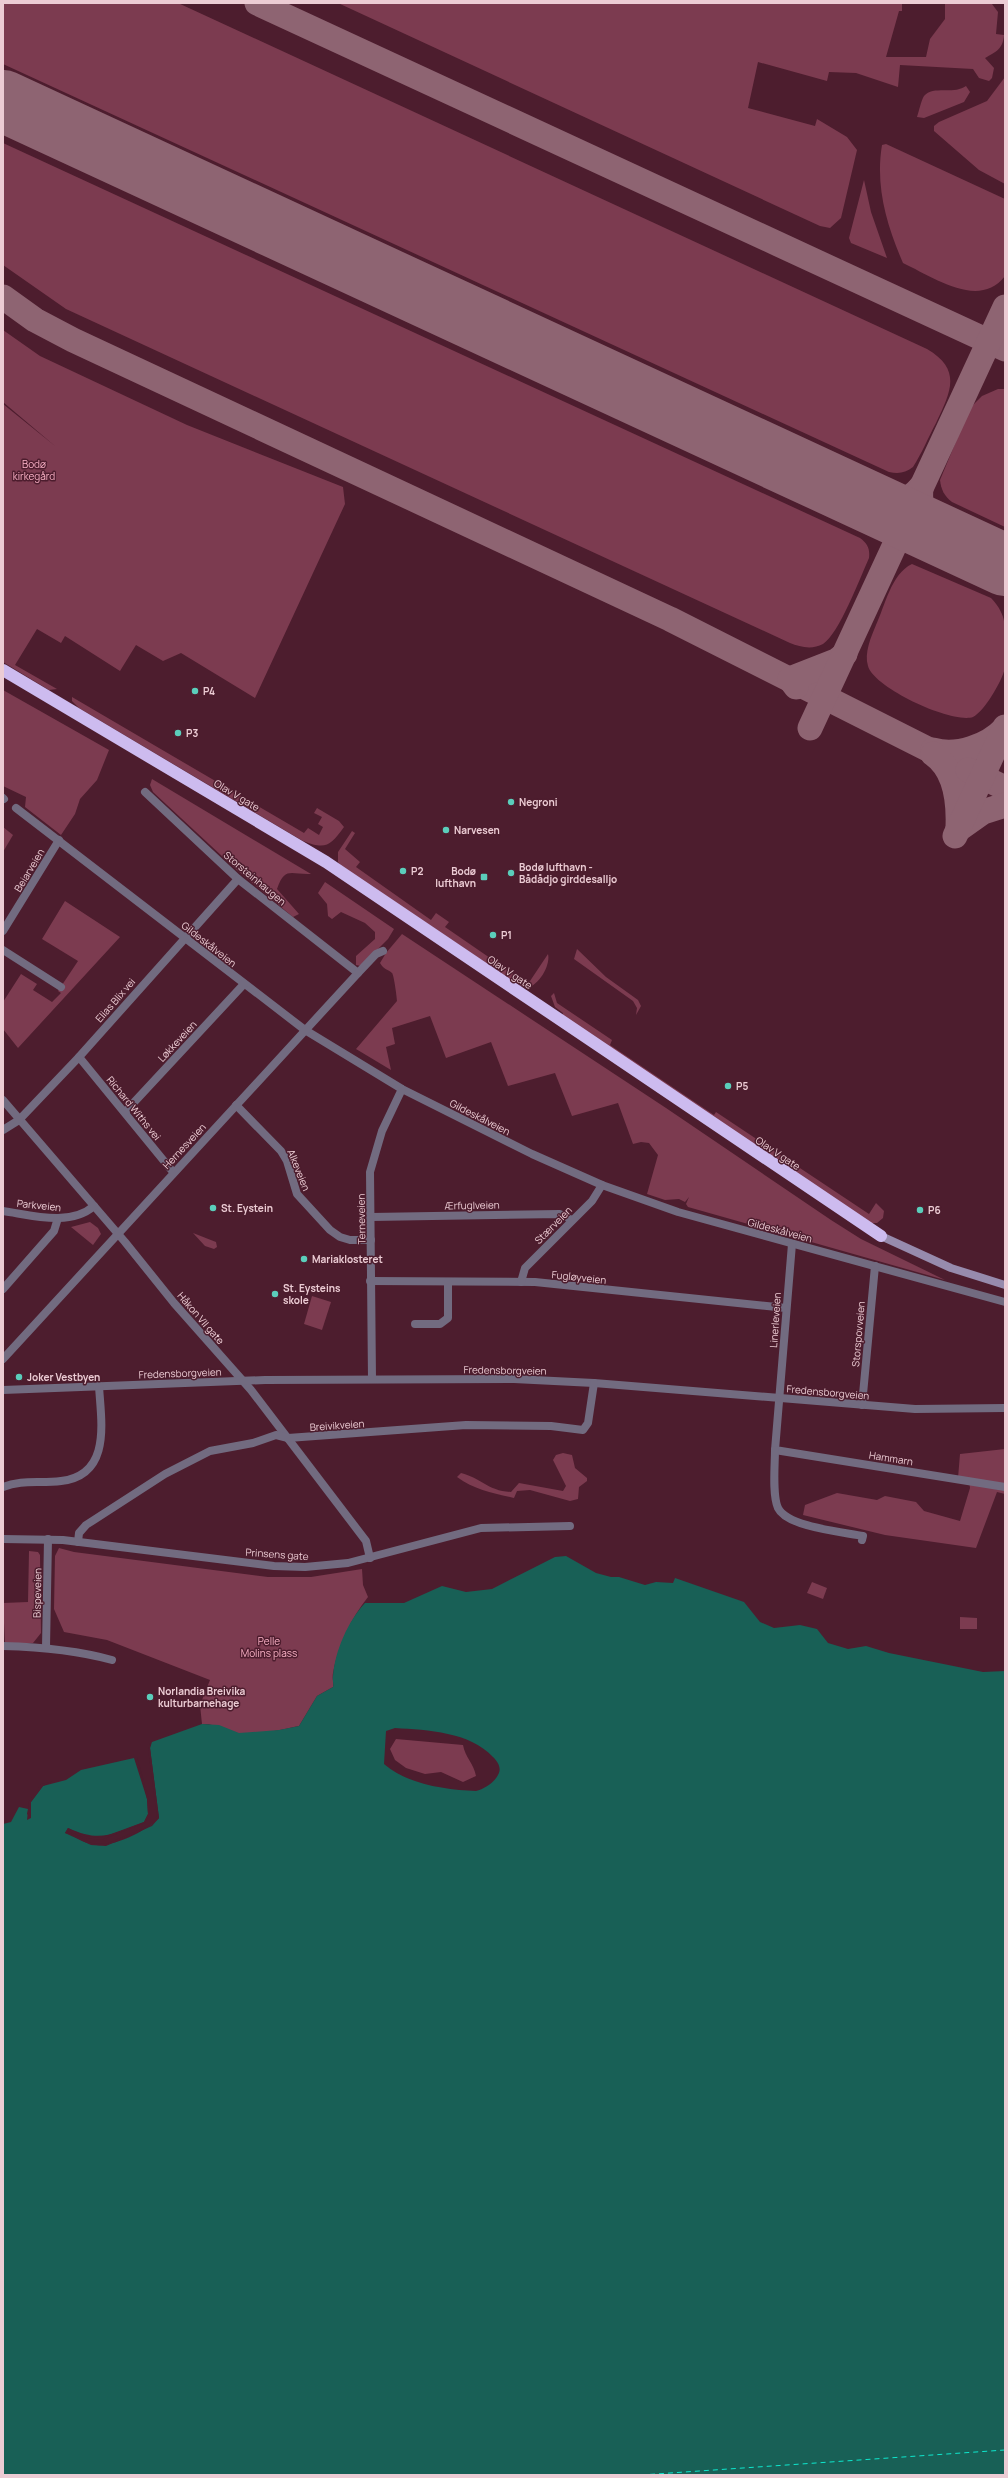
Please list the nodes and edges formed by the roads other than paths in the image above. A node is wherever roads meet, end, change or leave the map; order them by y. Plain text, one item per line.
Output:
1 (3, 670) edge
2 (145, 792) dead end
3 (16, 808) dead end
4 (59, 840) junction
5 (238, 879) junction
6 (3, 931) edge
7 (184, 937) junction
8 (3, 950) edge
9 (383, 951) dead end
10 (358, 973) junction
11 (244, 984) junction
12 (61, 987) dead end
13 (305, 1030) junction
14 (79, 1057) junction
15 (402, 1089) junction
16 (3, 1100) edge
17 (236, 1105) junction
18 (125, 1112) junction
19 (19, 1120) junction
20 (3, 1130) edge
21 (173, 1172) junction
22 (602, 1185) junction
23 (94, 1206) junction
24 (3, 1211) edge
25 (58, 1218) junction
26 (371, 1218) junction
27 (572, 1220) junction
28 (118, 1234) junction
29 (881, 1236) joint
30 (371, 1240) junction
31 (792, 1244) junction
32 (875, 1266) junction
33 (370, 1281) junction
34 (448, 1282) junction
35 (521, 1282) junction
36 (1005, 1285) edge
37 (3, 1289) edge
38 (1005, 1302) edge
39 (786, 1308) junction
40 (414, 1324) dead end
41 (3, 1359) edge
42 (372, 1379) junction
43 (243, 1382) junction
44 (594, 1383) junction
45 (99, 1386) junction
46 (3, 1390) edge
47 (779, 1398) junction
48 (862, 1405) junction
49 (1005, 1408) edge
50 (288, 1438) junction
51 (775, 1450) junction
52 (3, 1486) edge
53 (1005, 1487) edge
54 (570, 1526) dead end
55 (3, 1539) edge
56 (48, 1539) junction
57 (862, 1540) dead end
58 (78, 1542) junction
59 (370, 1558) junction
60 (3, 1646) edge
61 (46, 1647) junction
62 (112, 1660) dead end

1 - 29 highway, Olav V gate
2 - 5 street, Storsteinhaugen
3 - 4 street, Gildeskålveien
4 - 6 street, Beiarveien
4 - 7 street, Gildeskålveien
5 - 7 street, Elias Blix vei
5 - 10 street, Storsteinhaugen
7 - 11 street, Gildeskålveien
7 - 14 street, Elias Blix vei
8 - 12 street
9 - 10 street, Hernesveien
10 - 13 street, Hernesveien
11 - 13 street, Gildeskålveien
11 - 18 street, Løkkeveien
13 - 15 street, Gildeskålveien
13 - 17 street, Hernesveien
14 - 18 street, Richard Withs vei
14 - 19 street, Elias Blix vei
15 - 22 street, Gildeskålveien
15 - 26 street, Terneveien
16 - 19 street, Håkon VII gate
17 - 21 street, Hernesveien
17 - 30 street, Alkeveien
18 - 21 street, Richard Withs vei
19 - 20 street, Elias Blix vei
19 - 23 street, Håkon VII gate
21 - 28 street, Hernesveien
22 - 27 street, Stærveien
22 - 31 street, Gildeskålveien
23 - 25 street, Parkveien
23 - 28 street, Håkon VII gate
24 - 25 street, Parkveien
25 - 37 street
26 - 27 street, Ærfuglveien
26 - 30 street, Terneveien
27 - 35 street, Stærveien
28 - 41 street, Hernesveien
28 - 43 street, Håkon VII gate
29 - 36 street, Olav V gate
30 - 33 street, Terneveien
31 - 32 street, Gildeskålveien
31 - 39 street, Linerleveien
32 - 38 street, Gildeskålveien
32 - 48 street, Storspovveien
33 - 34 street, Fugløyveien
33 - 42 street, Terneveien
34 - 35 street, Fugløyveien
34 - 40 street
35 - 39 street, Fugløyveien
39 - 47 street, Linerleveien
42 - 43 street, Fredensborgveien
42 - 44 street, Fredensborgveien
43 - 45 street, Fredensborgveien
43 - 50 street, Håkon VII gate
44 - 47 street, Fredensborgveien
44 - 50 street, Breivikveien
45 - 46 street, Fredensborgveien
45 - 52 street
47 - 48 street, Fredensborgveien
47 - 51 street
48 - 49 street, Fredensborgveien
50 - 58 street, Breivikveien
50 - 59 street, Håkon VII gate
51 - 53 street, Hammarn
51 - 57 street
54 - 59 street, Prinsens gate
55 - 56 street, Prinsens gate
56 - 58 street, Prinsens gate
56 - 61 street, Bispeveien
58 - 59 street, Prinsens gate
60 - 61 street
61 - 62 street

